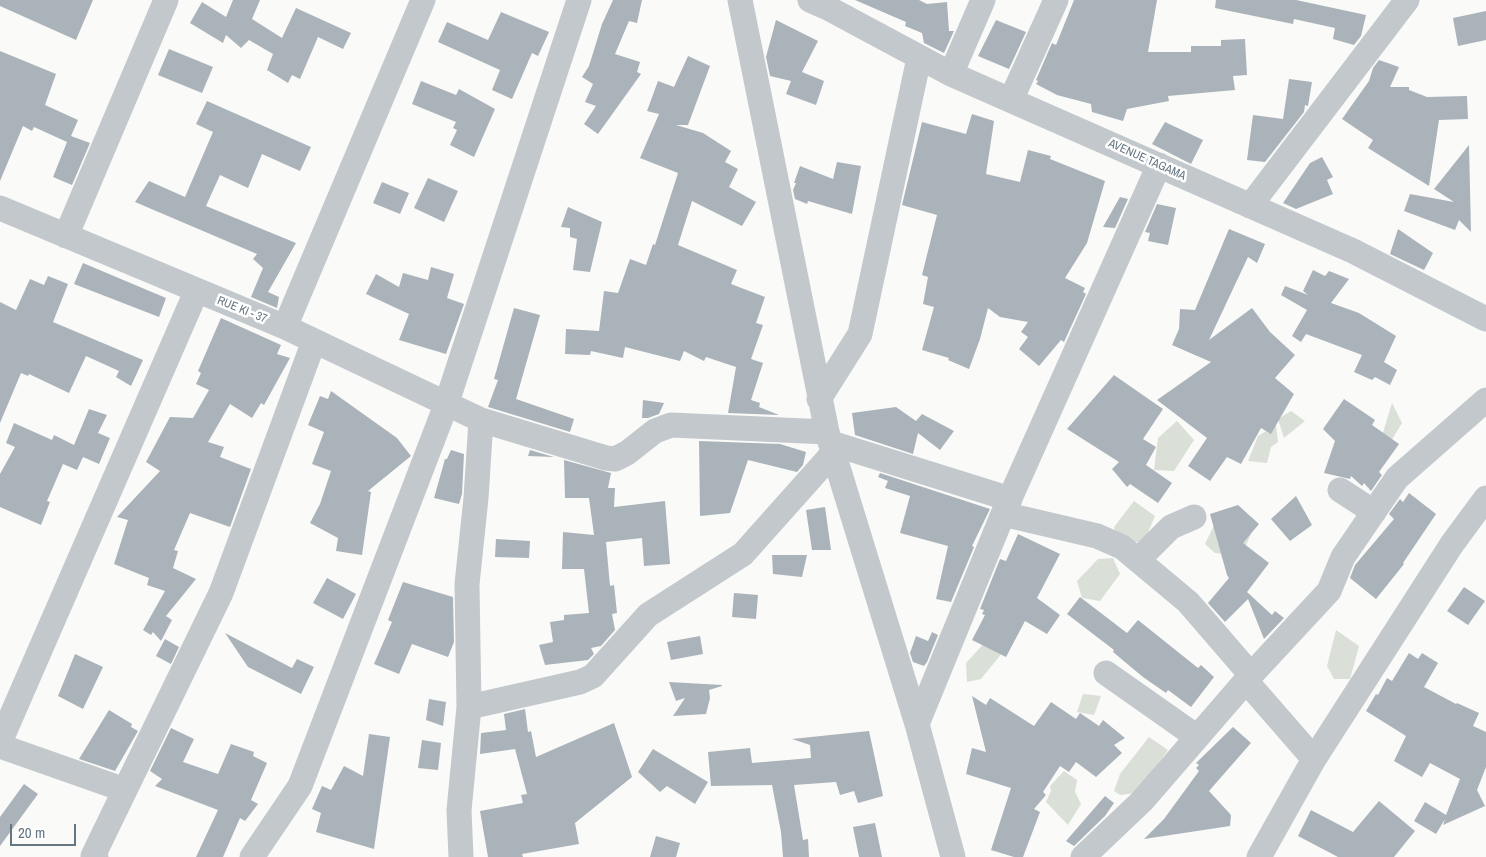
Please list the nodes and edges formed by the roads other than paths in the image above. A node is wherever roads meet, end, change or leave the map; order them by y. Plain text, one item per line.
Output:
1 (166, 0) edge
2 (423, 0) edge
3 (579, 0) edge
4 (740, 0) edge
5 (983, 0) edge
6 (1056, 0) edge
7 (1406, 0) edge
8 (822, 3) edge
9 (919, 58) junction
10 (951, 74) junction
11 (1010, 100) junction
12 (1159, 165) junction
13 (1250, 206) junction
14 (0, 208) edge
15 (66, 236) junction
16 (196, 292) junction
17 (1486, 319) edge
18 (284, 327) junction
19 (314, 341) junction
20 (819, 399) junction
21 (1486, 400) edge
22 (446, 405) junction
23 (481, 420) junction
24 (830, 442) junction
25 (1340, 490) dead end
26 (1486, 498) edge
27 (1007, 506) junction
28 (1374, 512) junction
29 (1194, 517) dead end
30 (1138, 560) junction
31 (1106, 673) dead end
32 (1248, 678) junction
33 (469, 707) junction
34 (917, 724) junction
35 (1197, 737) junction
36 (0, 744) edge
37 (1314, 760) junction
38 (126, 790) junction
39 (94, 856) edge
40 (252, 857) edge
41 (461, 857) edge
42 (953, 857) edge
43 (1082, 857) edge
44 (1259, 857) edge

1 - 15 street
2 - 18 street
3 - 22 street
4 - 20 street
5 - 10 street
6 - 11 street
7 - 13 street
8 - 9 street, AVENUE TAGAMA
9 - 10 street, AVENUE TAGAMA
9 - 20 street
10 - 11 street, AVENUE TAGAMA
11 - 12 street, AVENUE TAGAMA
12 - 13 street, AVENUE TAGAMA
12 - 27 street
13 - 17 street, AVENUE TAGAMA
14 - 15 street, RUE KI - 37
15 - 16 street, RUE KI - 37
16 - 18 street, RUE KI - 37
16 - 36 street
18 - 19 street, RUE KI - 37
19 - 22 street, RUE KI - 37
19 - 38 street
20 - 24 street
21 - 28 street
22 - 23 street, RUE KI - 37
22 - 40 street
23 - 24 street, RUE KI - 37
23 - 33 street
24 - 27 street, RUE KI - 37
24 - 33 street
24 - 34 street
25 - 28 street
26 - 37 street
27 - 30 street, RUE KI - 37
27 - 34 street
28 - 32 street
29 - 30 street
30 - 32 street, RUE KI - 37
31 - 35 street
32 - 35 street
32 - 37 street, RUE KI - 37
33 - 41 street
34 - 42 street
35 - 43 street
36 - 38 street
37 - 44 street
38 - 39 street

